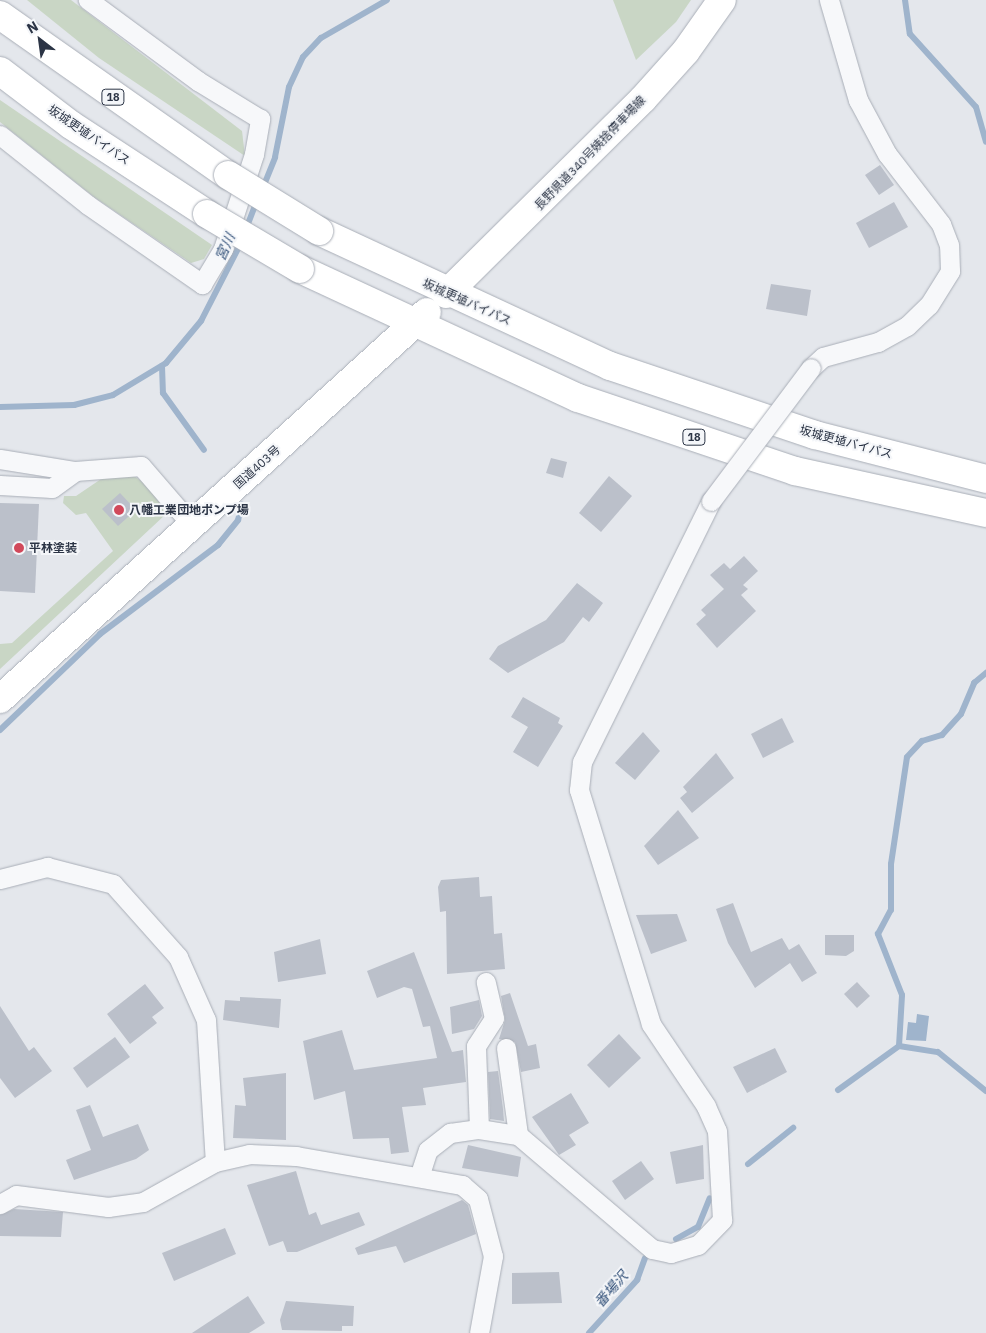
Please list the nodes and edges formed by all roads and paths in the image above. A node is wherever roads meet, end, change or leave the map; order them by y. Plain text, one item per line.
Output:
1 (88, 0) edge
2 (722, 0) edge
3 (829, 0) edge
4 (0, 15) edge
5 (0, 71) edge
6 (0, 135) edge
7 (446, 294) junction
8 (415, 323) junction
9 (0, 459) edge
10 (75, 471) junction
11 (986, 479) edge
12 (0, 485) edge
13 (986, 513) edge
14 (192, 525) junction
15 (0, 699) edge
16 (0, 879) edge
17 (486, 982) dead end
18 (506, 1048) dead end
19 (479, 1129) junction
20 (518, 1135) junction
21 (215, 1162) junction
22 (419, 1177) junction
23 (0, 1204) edge
24 (479, 1333) edge

1 - 6 street
2 - 7 main road, 長野県道340号姨捨停車場線
3 - 20 street, bridge
4 - 7 main road, 坂城更埴バイパス / 18, bridge
5 - 8 main road, 坂城更埴バイパス / 18, bridge
7 - 8 main road, 国道403号
7 - 11 main road, 坂城更埴バイパス / 18
8 - 13 main road, 坂城更埴バイパス / 18
8 - 14 main road, 国道403号
9 - 10 street
10 - 12 street
10 - 14 street
14 - 15 main road, 国道403号
16 - 21 street
17 - 19 street
18 - 20 street
19 - 20 street
19 - 22 street
21 - 22 street
21 - 23 street
22 - 24 street

